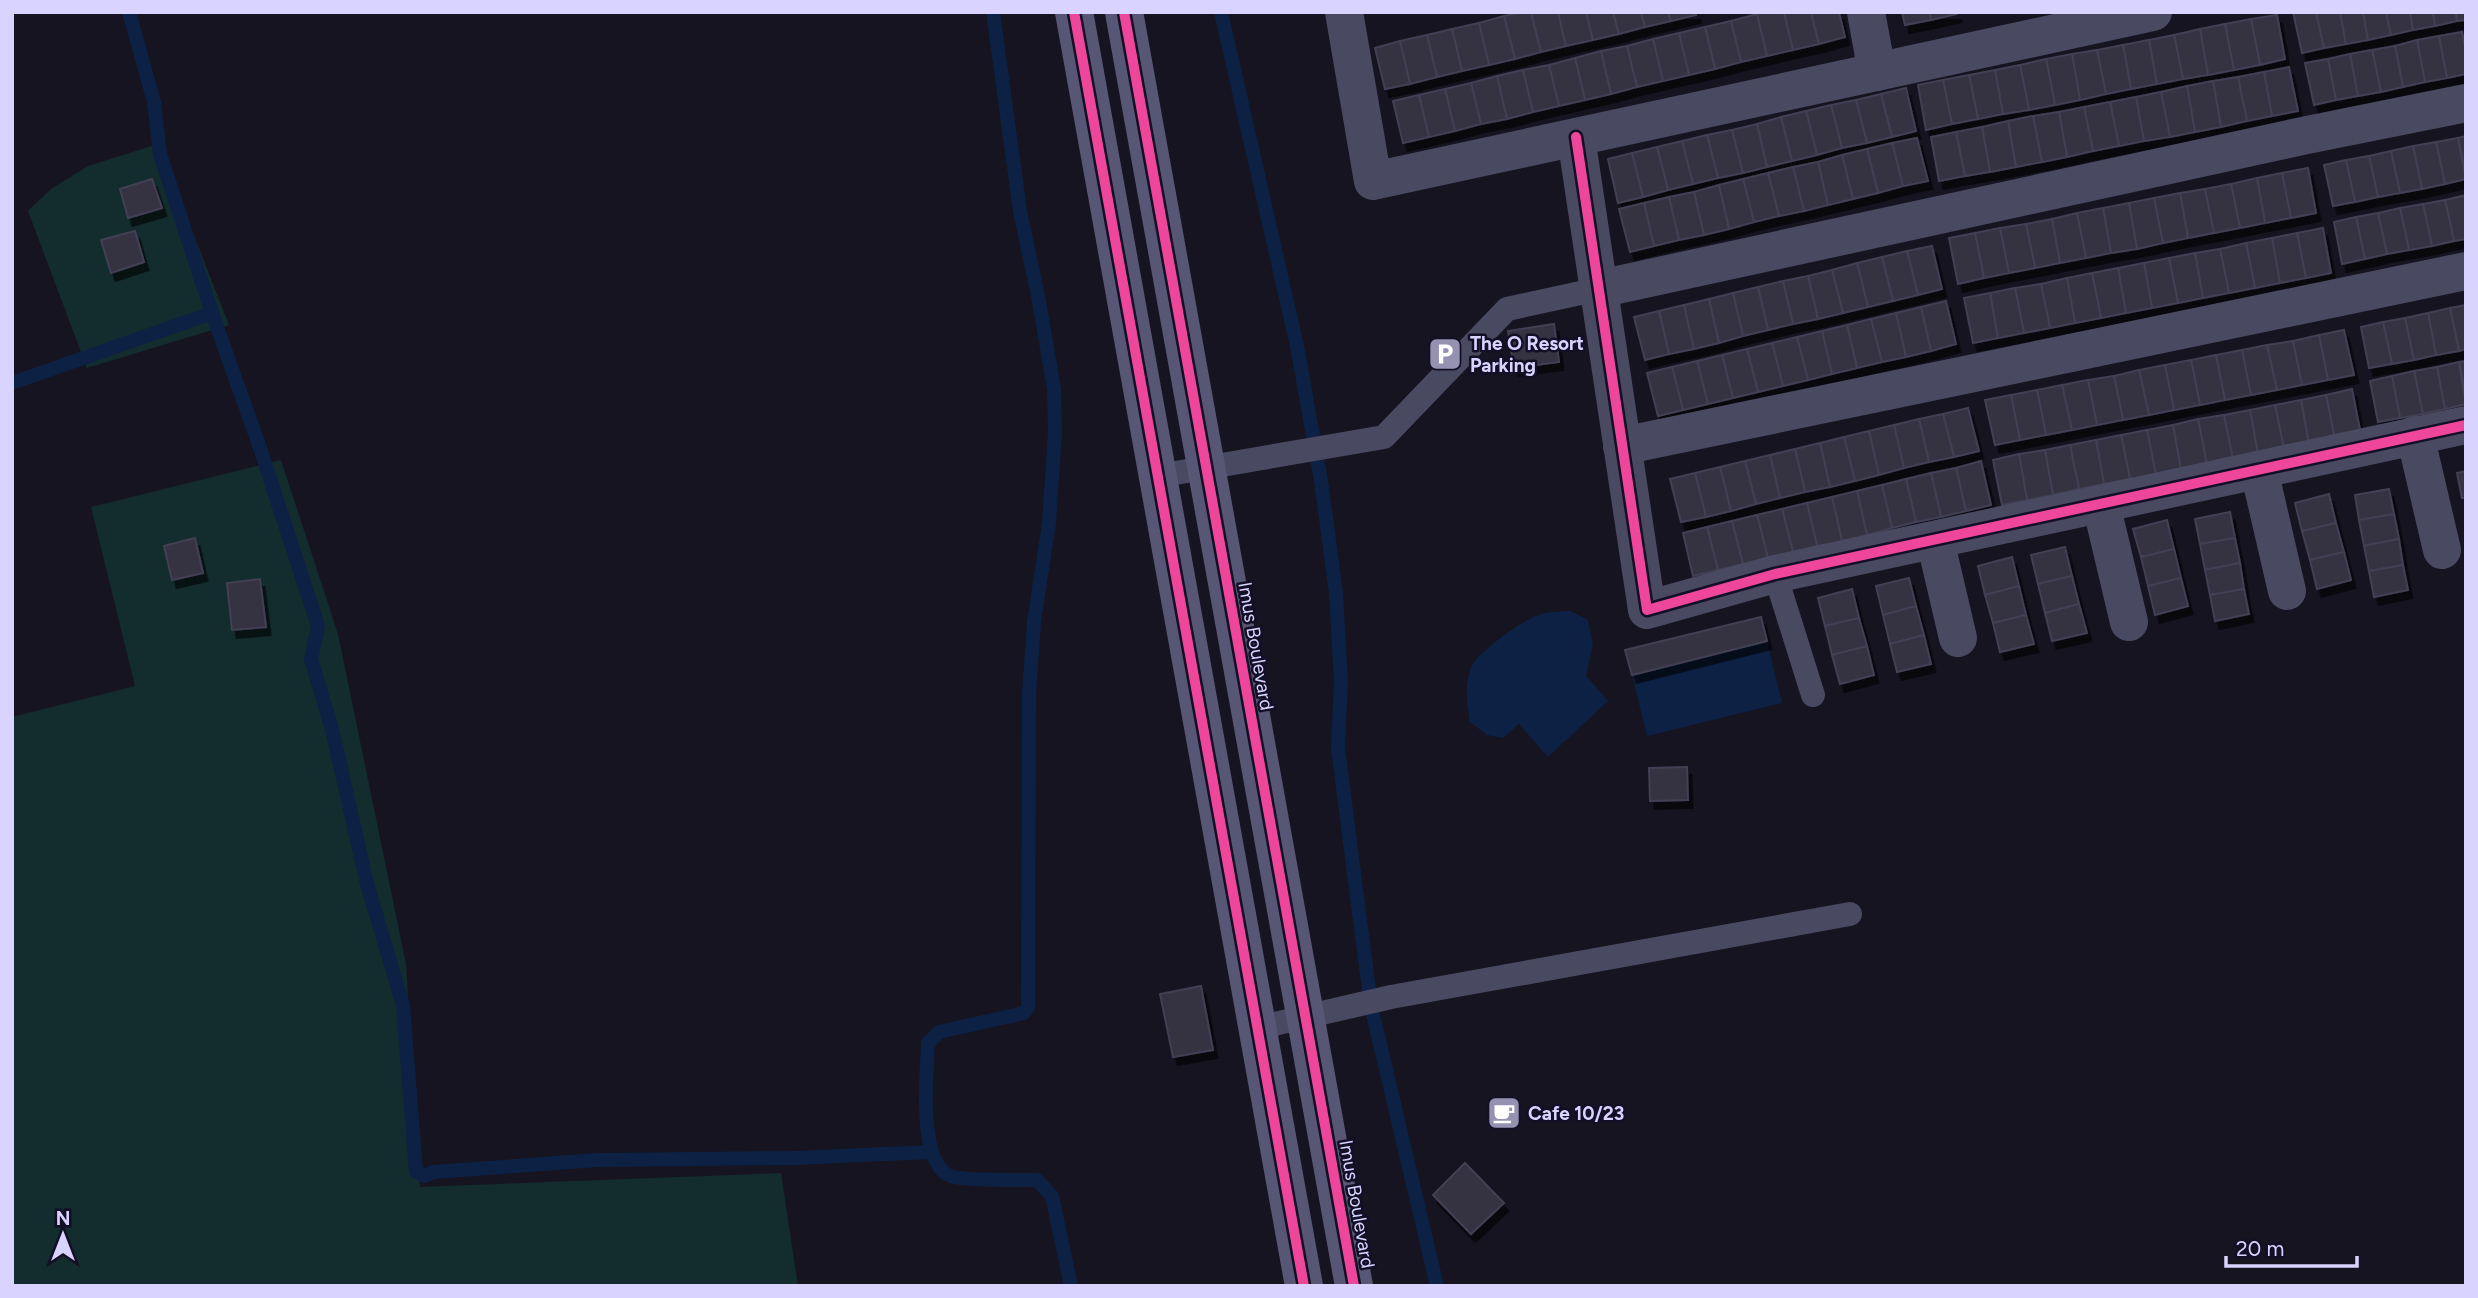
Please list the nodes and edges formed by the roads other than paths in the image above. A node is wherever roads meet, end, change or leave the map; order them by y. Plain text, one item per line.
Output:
1 (1074, 12) edge
2 (1124, 12) edge
3 (1866, 12) edge
4 (2153, 12) edge
5 (1346, 13) edge
6 (1877, 72) junction
7 (2466, 103) edge
8 (1576, 137) junction
9 (2466, 271) edge
10 (1599, 289) junction
11 (2466, 425) edge
12 (2415, 435) junction
13 (1622, 446) junction
14 (1206, 468) junction
15 (2259, 470) junction
16 (1158, 476) junction
17 (2101, 504) junction
18 (1935, 540) junction
19 (2442, 550) dead end
20 (1775, 574) junction
21 (2287, 591) dead end
22 (2129, 622) dead end
23 (1958, 638) dead end
24 (1813, 695) dead end
25 (1850, 914) dead end
26 (1306, 1016) junction
27 (1257, 1028) junction
28 (1304, 1286) edge
29 (1354, 1286) edge

1 - 16 main road
2 - 14 main road, Imus Boulevard
3 - 6 street
4 - 6 street
5 - 8 street
6 - 8 street
7 - 10 street
8 - 10 street
9 - 13 street
10 - 13 street
10 - 14 lane
11 - 12 street
12 - 15 street
12 - 19 street
13 - 20 street
14 - 16 lane
14 - 26 main road, Imus Boulevard
15 - 17 street
15 - 21 street
16 - 27 main road
17 - 18 street
17 - 22 street
18 - 20 street
18 - 23 street
20 - 24 lane
25 - 26 lane
26 - 27 lane
26 - 29 main road, Imus Boulevard
27 - 28 main road

